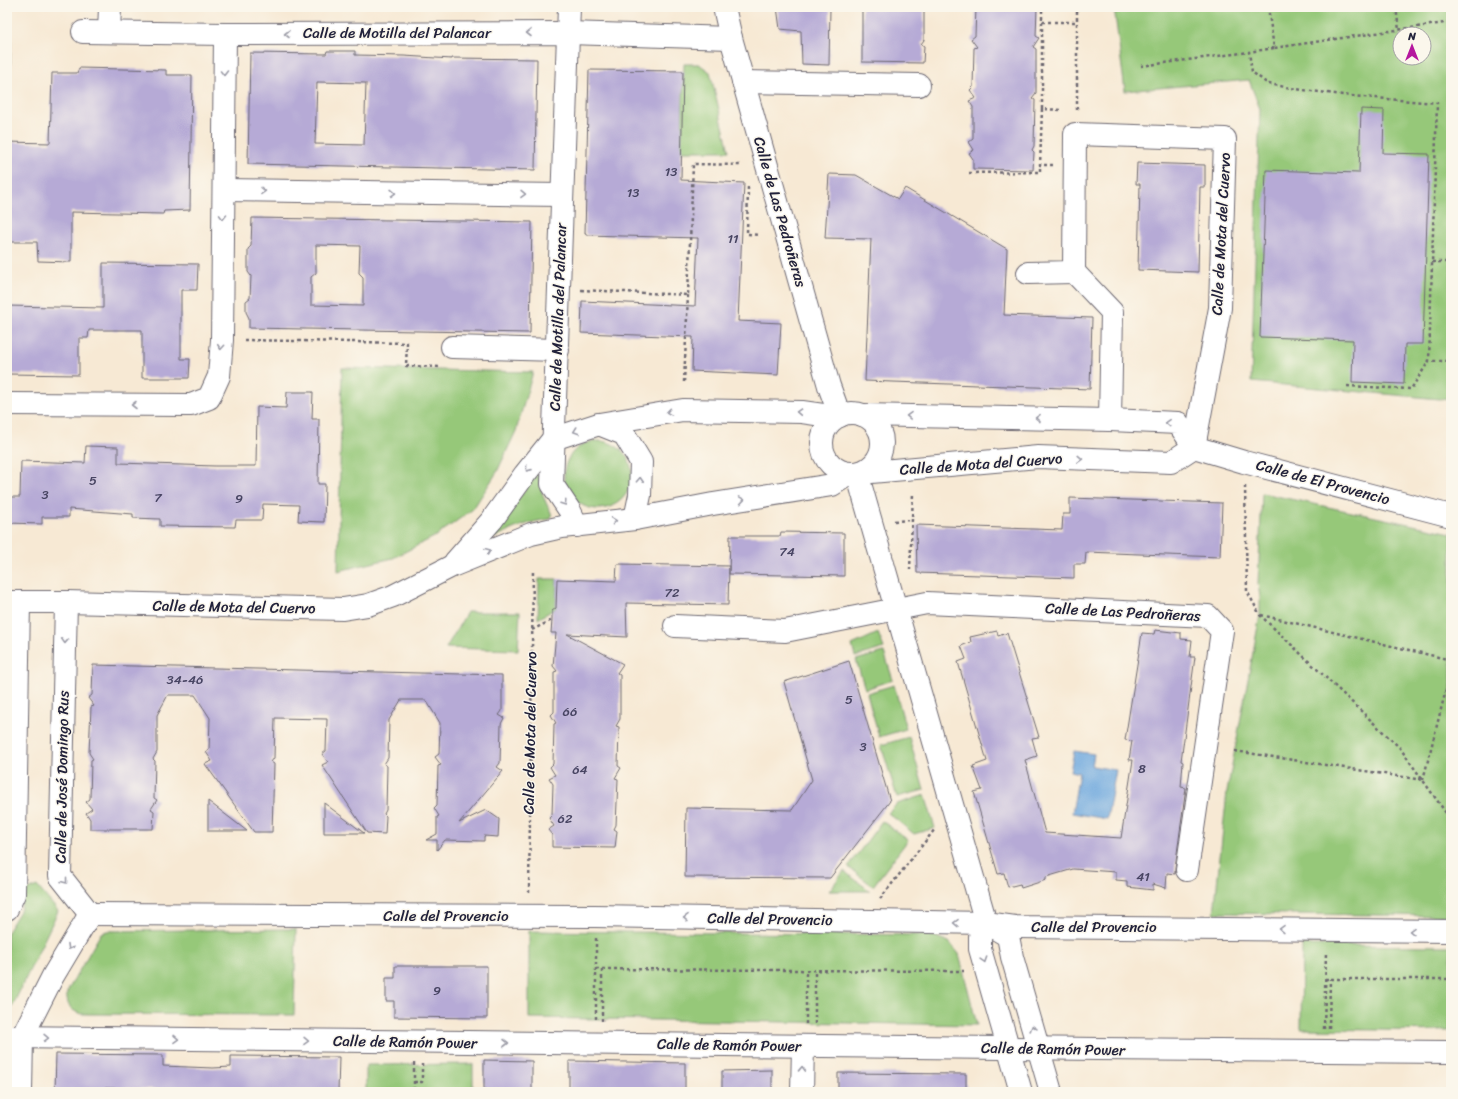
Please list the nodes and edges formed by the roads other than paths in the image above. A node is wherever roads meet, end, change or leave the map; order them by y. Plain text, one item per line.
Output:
1 (110, 7) edge
2 (569, 7) edge
3 (724, 7) edge
4 (83, 32) dead end
5 (110, 32) junction
6 (568, 33) junction
7 (225, 34) junction
8 (731, 38) junction
9 (743, 82) junction
10 (918, 85) dead end
11 (224, 190) junction
12 (562, 195) junction
13 (1074, 272) junction
14 (1028, 273) dead end
15 (558, 350) junction
16 (449, 357) road end
17 (7, 404) edge
18 (862, 415) junction
19 (839, 416) junction
20 (1110, 420) junction
21 (599, 424) junction
22 (553, 439) junction
23 (1194, 447) junction
24 (855, 473) junction
25 (1451, 516) edge
26 (635, 519) junction
27 (577, 526) junction
28 (452, 566) junction
29 (13, 602) edge
30 (66, 602) junction
31 (896, 608) junction
32 (675, 626) dead end
33 (1187, 870) dead end
34 (7, 909) edge
35 (90, 914) junction
36 (986, 923) junction
37 (1451, 931) edge
38 (14, 1037) edge
39 (804, 1037) junction
40 (1009, 1048) junction
41 (1039, 1049) junction
42 (1451, 1052) edge
43 (21, 1092) edge
44 (802, 1092) edge
45 (1021, 1092) edge
46 (1051, 1092) edge

1 - 5 street
2 - 6 street, Calle de Motilla del Palancar
3 - 8 street, Calle de Las Pedroñeras
4 - 5 street, Calle de Motilla del Palancar
5 - 7 street, Calle de Motilla del Palancar
6 -> 7 street, Calle de Motilla del Palancar
6 - 8 street, Calle de Motilla del Palancar
6 - 12 street, Calle de Motilla del Palancar
7 -> 11 street
8 - 9 street, Calle de Las Pedroñeras
9 - 10 street
9 - 19 street, Calle de Las Pedroñeras
11 -> 12 street
11 -> 17 street
12 - 15 street, Calle de Motilla del Palancar
13 - 14 street
13 - 20 street
13 - 23 street, Calle de Mota del Cuervo
15 - 16 street
15 - 22 street, Calle de Motilla del Palancar
18 - 19 street
20 -> 18 street
18 - 24 street
19 -> 21 street
19 - 24 street
23 -> 20 street
21 -> 22 street
26 -> 21 street
22 -> 27 street
22 -> 28 street, Calle de Mota del Cuervo
24 -> 23 street, Calle de Mota del Cuervo
23 - 25 street, Calle de El Provencio
26 -> 24 street, Calle de Mota del Cuervo
24 - 31 street
27 -> 26 street, Calle de Mota del Cuervo
28 -> 27 street, Calle de Mota del Cuervo
28 - 30 street, Calle de Mota del Cuervo
29 - 30 street, Calle de Mota del Cuervo
29 - 34 street
30 -> 35 street, Calle de José Domingo Rus
31 - 32 street, Calle de Las Pedroñeras
31 - 33 street, Calle de Las Pedroñeras
31 - 36 street
36 -> 35 street, Calle del Provencio
35 -> 38 street
37 -> 36 street, Calle del Provencio
36 -> 40 street
41 -> 36 street
38 -> 39 street, Calle de Ramón Power
38 - 43 street
39 - 40 street, Calle de Ramón Power
44 -> 39 street
40 - 41 street, Calle de Ramón Power
40 - 45 street
41 - 42 street, Calle de Ramón Power
41 - 46 street

